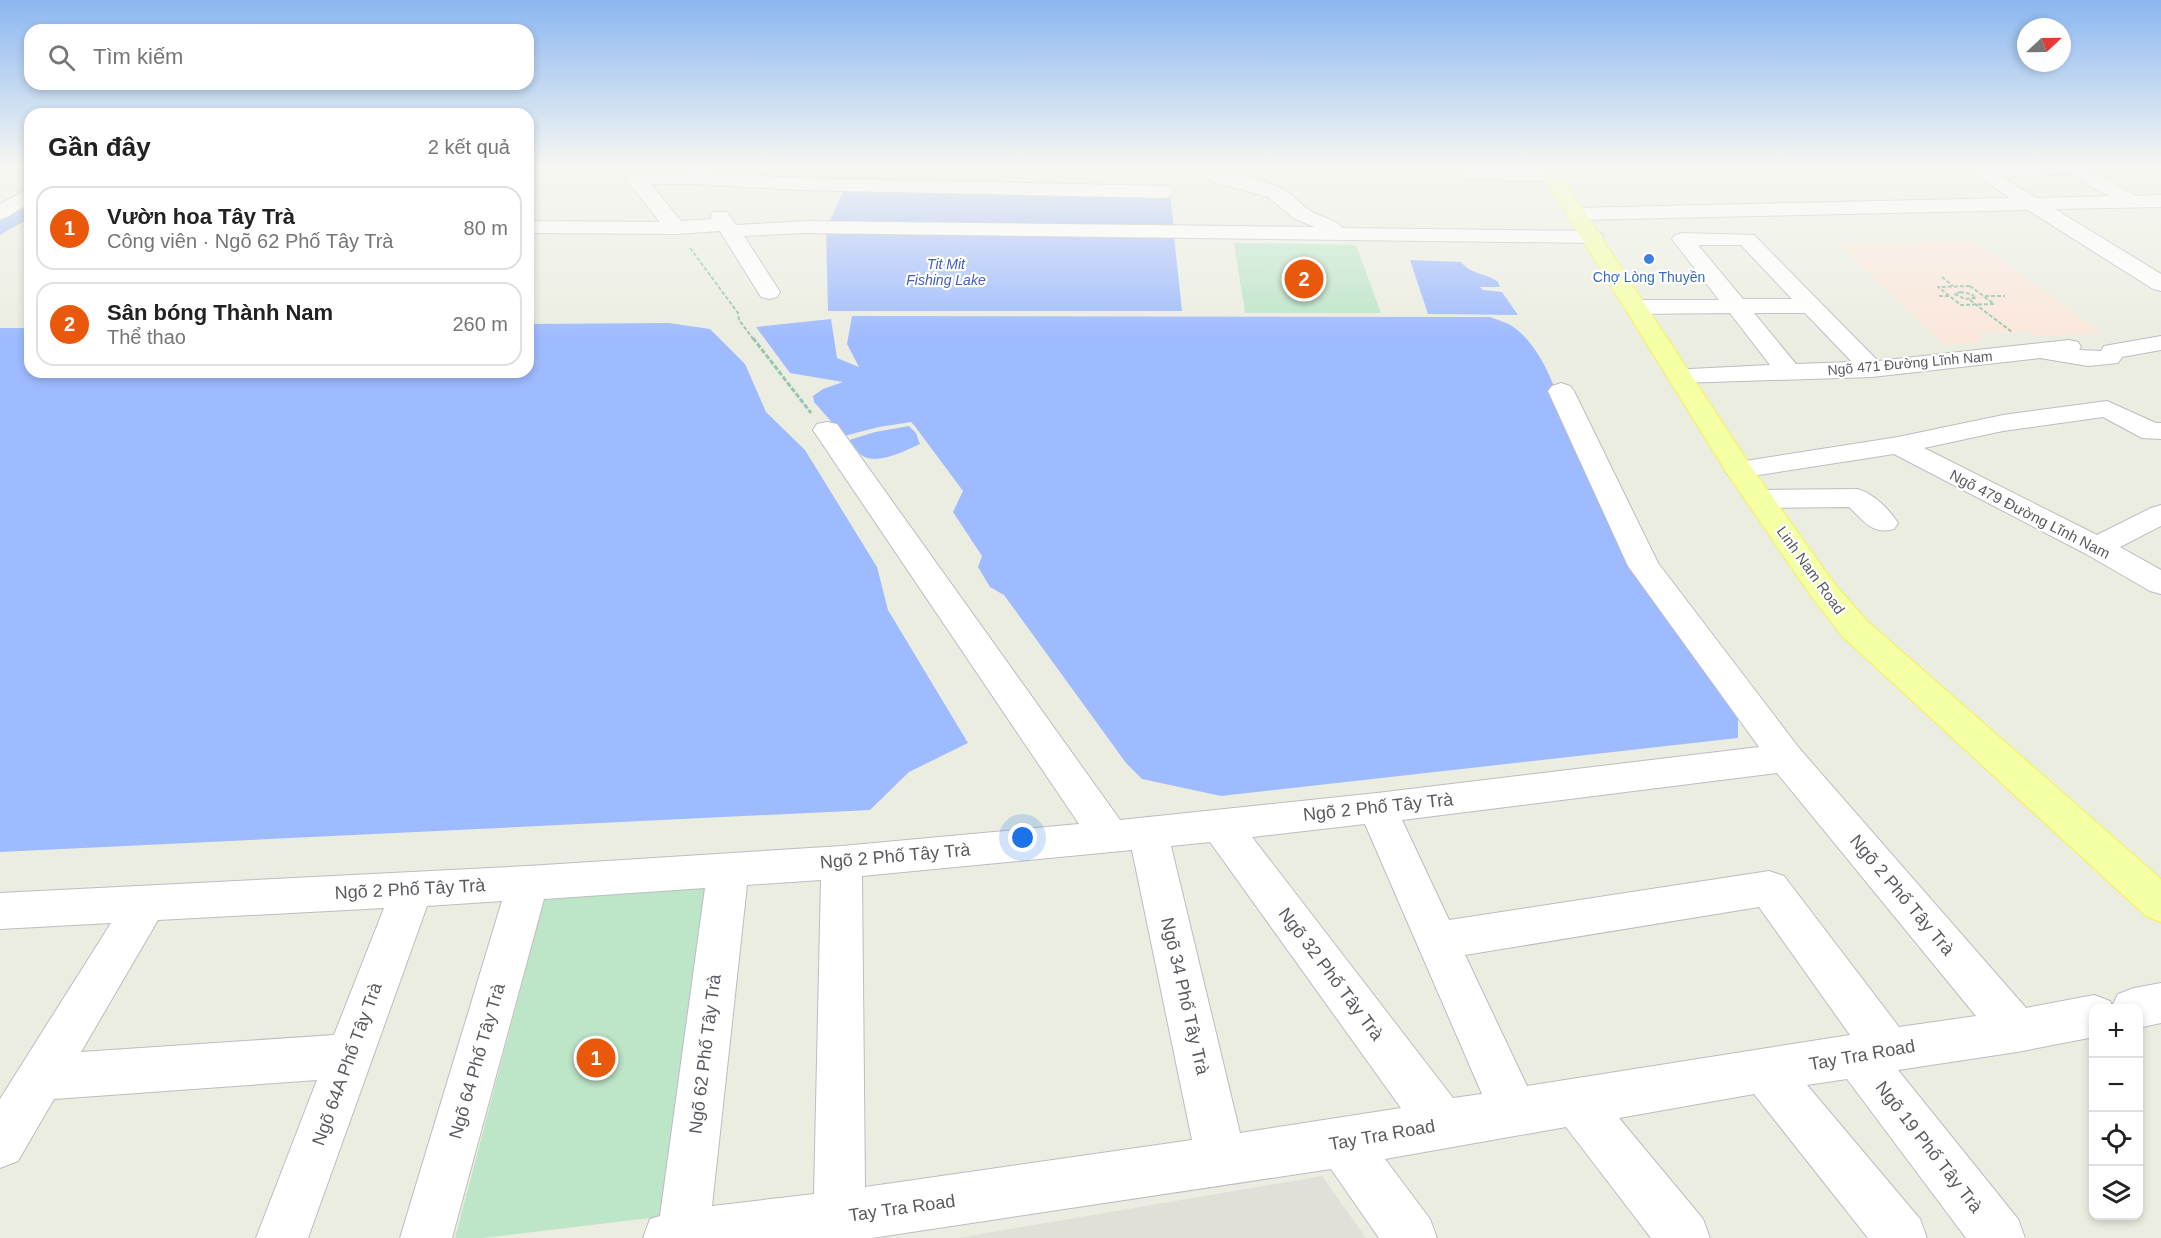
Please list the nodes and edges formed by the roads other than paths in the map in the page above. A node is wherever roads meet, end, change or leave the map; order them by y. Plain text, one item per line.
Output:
1 (672, 223) edge
2 (725, 223) edge
3 (1323, 223) edge
4 (1627, 223) edge
5 (2065, 223) edge
6 (1584, 225) junction
7 (534, 227) edge
8 (676, 228) junction
9 (729, 228) junction
10 (1339, 234) junction
11 (2161, 284) edge
12 (769, 292) dead end
13 (1736, 306) junction
14 (1809, 306) junction
15 (1637, 307) junction
16 (2013, 333) road end
17 (2161, 343) edge
18 (2068, 346) dead end
19 (2037, 350) junction
20 (1872, 369) junction
21 (1790, 372) junction
22 (1679, 375) junction
23 (1561, 391) dead end
24 (827, 430) road end
25 (2161, 431) edge
26 (1898, 446) junction
27 (1739, 470) junction
28 (1761, 499) junction
29 (2161, 514) edge
30 (1883, 523) dead end
31 (2097, 547) junction
32 (2161, 584) edge
33 (1786, 758) junction
34 (1377, 808) junction
35 (1219, 824) junction
36 (1129, 834) junction
37 (842, 862) junction
38 (728, 871) junction
39 (528, 883) junction
40 (412, 889) junction
41 (147, 902) junction
42 (2161, 904) edge
43 (6, 919) edge
44 (1436, 941) junction
45 (2161, 1004) edge
46 (2143, 1007) edge
47 (2089, 1017) edge
48 (2017, 1031) junction
49 (1873, 1053) junction
50 (350, 1056) junction
51 (1766, 1071) junction
52 (41, 1077) junction
53 (1577, 1103) junction
54 (1514, 1112) junction
55 (1442, 1124) junction
56 (1342, 1143) junction
57 (0, 1144) edge
58 (1221, 1160) junction
59 (839, 1217) junction
60 (676, 1237) edge
61 (282, 1238) edge
62 (426, 1238) edge
63 (1412, 1238) edge
64 (1684, 1238) edge
65 (1901, 1238) edge
66 (1999, 1238) edge

1 - 8 street
2 - 9 street
3 - 10 street
4 - 6 street
5 - 11 street
6 - 10 street
6 - 15 main road, Linh Nam Road
7 - 8 street
8 - 9 street
9 - 10 street
9 - 12 street
13 - 14 street
13 - 14 street
13 - 15 street
13 - 21 street
14 - 20 street
15 - 22 main road, Linh Nam Road
16 - 19 street
17 - 19 street
18 - 19 street, Ngõ 471 Đường Lĩnh Nam
19 - 20 street, Ngõ 471 Đường Lĩnh Nam
20 - 21 street, Ngõ 471 Đường Lĩnh Nam
21 - 22 street, Ngõ 471 Đường Lĩnh Nam
22 - 27 main road, Linh Nam Road
23 - 33 street, Ngõ 2 Phố Tây Trà
24 - 36 street
25 - 26 street
26 - 27 street
26 - 31 street, Ngõ 479 Đường Lĩnh Nam
27 - 28 main road, Linh Nam Road
28 - 30 street
28 - 42 main road, Linh Nam Road
29 - 31 street
31 - 32 street, Ngõ 479 Đường Lĩnh Nam
33 - 34 street, Ngõ 2 Phố Tây Trà
33 - 48 street, Ngõ 2 Phố Tây Trà
34 - 35 street, Ngõ 2 Phố Tây Trà
34 - 44 street
35 - 36 street, Ngõ 2 Phố Tây Trà
35 - 55 street, Ngõ 32 Phố Tây Trà
36 - 37 street, Ngõ 2 Phố Tây Trà
36 - 58 street, Ngõ 34 Phố Tây Trà
37 - 38 street, Ngõ 2 Phố Tây Trà
37 - 59 street
38 - 39 street, Ngõ 2 Phố Tây Trà
38 - 60 street, Ngõ 62 Phố Tây Trà
39 - 40 street, Ngõ 2 Phố Tây Trà
39 - 62 street, Ngõ 64 Phố Tây Trà
40 - 41 street, Ngõ 2 Phố Tây Trà
40 - 50 street, Ngõ 64A Phố Tây Trà
41 - 43 street, Ngõ 2 Phố Tây Trà
41 - 52 street
44 - 49 street, Ngõ 19 Phố Tây Trà
44 - 54 street
45 - 46 street
47 - 48 street, Tay Tra Road
48 - 49 street, Tay Tra Road
49 - 51 street, Tay Tra Road
49 - 66 street, Ngõ 19 Phố Tây Trà
50 - 52 street
50 - 61 street, Ngõ 64A Phố Tây Trà
51 - 53 street, Tay Tra Road
51 - 65 street
52 - 57 street
53 - 54 street, Tay Tra Road
53 - 64 street
54 - 55 street, Tay Tra Road
55 - 56 street, Tay Tra Road
56 - 58 street, Tay Tra Road
56 - 63 street
58 - 59 street, Tay Tra Road
59 - 60 street, Tay Tra Road

